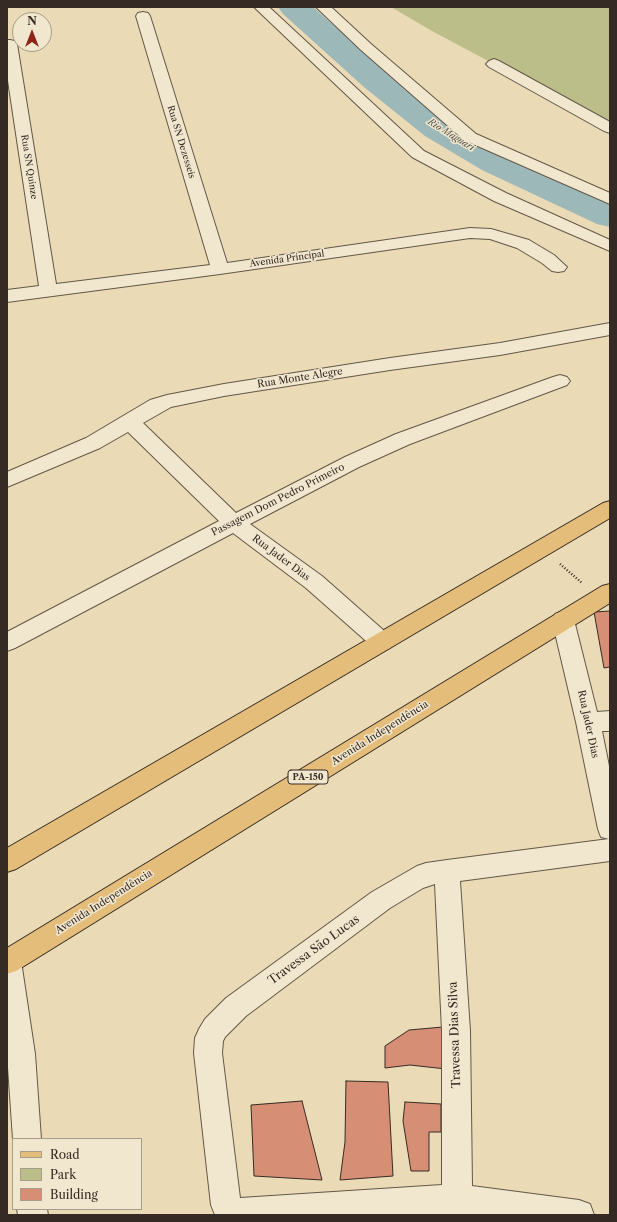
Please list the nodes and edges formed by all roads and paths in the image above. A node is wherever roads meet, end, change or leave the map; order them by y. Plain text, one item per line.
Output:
1 (261, 7) edge
2 (323, 7) edge
3 (143, 16) dead end
4 (10, 44) dead end
5 (494, 64) dead end
6 (610, 128) edge
7 (610, 199) edge
8 (610, 246) edge
9 (558, 267) dead end
10 (220, 269) junction
11 (48, 290) junction
12 (7, 296) edge
13 (610, 329) edge
14 (560, 381) dead end
15 (130, 422) junction
16 (7, 480) edge
17 (610, 508) edge
18 (234, 522) junction
19 (542, 548) junction
20 (605, 595) edge
21 (563, 620) junction
22 (7, 642) edge
23 (382, 642) junction
24 (599, 722) edge
25 (610, 829) edge
26 (610, 850) edge
27 (7, 861) edge
28 (447, 871) junction
29 (8, 961) edge
30 (27, 1138) edge
31 (456, 1199) junction
32 (236, 1214) edge
33 (579, 1215) edge

1 - 8 street
2 - 7 street
3 - 10 street, Rua SN Dezesseis
4 - 11 street, Rua SN Quinze
5 - 6 street
9 - 10 street, Avenida Principal
10 - 11 street, Avenida Principal
11 - 12 street, Avenida Principal
13 - 15 street, Rua Monte Alegre
14 - 18 street, Passagem Dom Pedro Primeiro
15 - 16 street, Rua Monte Alegre
15 - 18 street, Rua Jader Dias
17 - 19 main road
18 - 22 street, Passagem Dom Pedro Primeiro
18 - 23 street, Rua Jader Dias
19 - 20 path
19 - 23 main road
20 - 21 main road, Avenida Independência / PA-150
21 - 24 street, Rua Jader Dias
21 - 29 main road, Avenida Independência / PA-150
23 - 27 main road
24 - 25 street, Rua Jader Dias
26 - 28 street, Travessa São Lucas
28 - 31 street, Travessa Dias Silva
28 - 32 street, Travessa São Lucas
29 - 30 street
31 - 32 street
31 - 33 street

